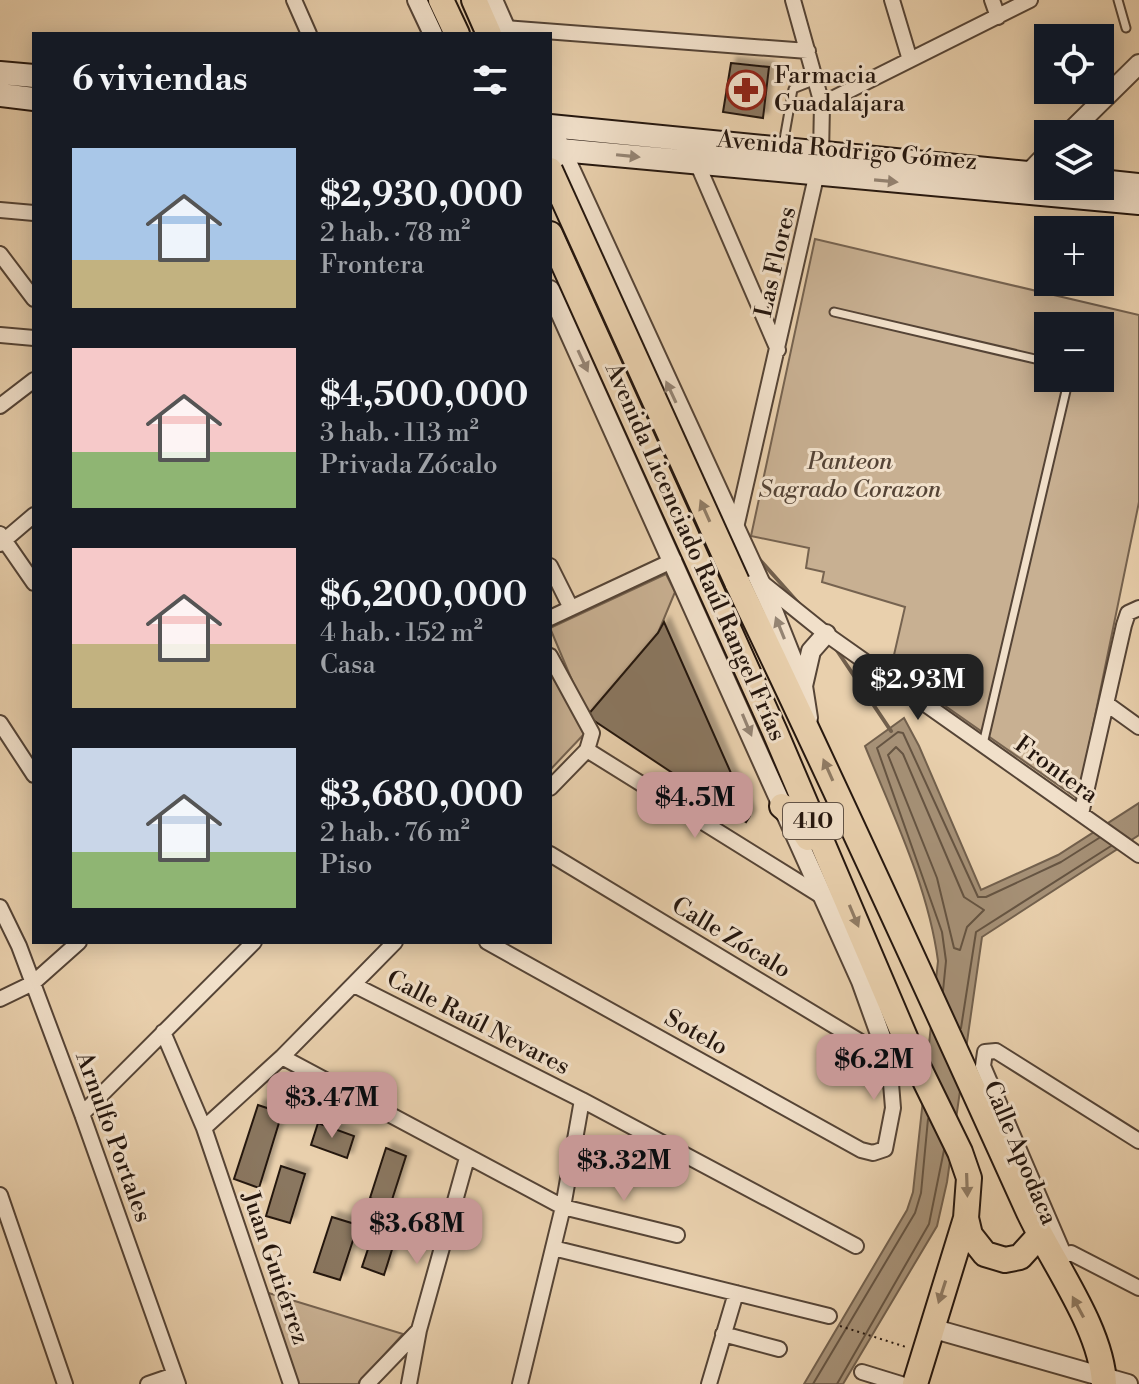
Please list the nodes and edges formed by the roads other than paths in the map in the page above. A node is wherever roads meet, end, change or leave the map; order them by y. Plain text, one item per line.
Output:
1 (294, 0) edge
2 (417, 0) edge
3 (474, 0) edge
4 (493, 0) edge
5 (793, 0) edge
6 (892, 0) edge
7 (992, 0) edge
8 (1030, 0) edge
9 (1118, 0) edge
10 (442, 1) edge
11 (998, 17) junction
12 (1126, 28) dead end
13 (308, 32) edge
14 (432, 32) edge
15 (456, 32) edge
16 (500, 32) edge
17 (552, 35) edge
18 (808, 51) junction
19 (910, 60) junction
20 (1139, 64) edge
21 (0, 73) edge
22 (32, 76) edge
23 (816, 80) junction
24 (0, 95) edge
25 (32, 99) edge
26 (822, 104) junction
27 (1082, 120) edge
28 (552, 126) edge
29 (782, 151) junction
30 (554, 156) edge
31 (697, 163) junction
32 (820, 165) junction
33 (1034, 174) edge
34 (1034, 177) edge
35 (1114, 182) edge
36 (1139, 185) edge
37 (1010, 192) junction
38 (1139, 203) edge
39 (0, 210) edge
40 (32, 213) edge
41 (552, 225) edge
42 (595, 226) junction
43 (552, 238) edge
44 (0, 254) edge
45 (552, 294) edge
46 (32, 296) edge
47 (834, 312) dead end
48 (0, 335) edge
49 (32, 338) edge
50 (779, 351) junction
51 (1034, 359) edge
52 (32, 382) edge
53 (1066, 392) edge
54 (0, 406) edge
55 (32, 517) edge
56 (735, 532) junction
57 (1, 540) edge
58 (674, 560) junction
59 (552, 570) edge
60 (32, 580) edge
61 (746, 580) junction
62 (571, 608) junction
63 (1139, 608) edge
64 (552, 617) edge
65 (826, 634) junction
66 (552, 660) edge
67 (803, 686) junction
68 (1107, 704) junction
69 (0, 723) edge
70 (1139, 727) edge
71 (809, 729) junction
72 (983, 744) junction
73 (588, 748) junction
74 (32, 772) edge
75 (552, 786) edge
76 (782, 806) junction
77 (1081, 814) junction
78 (552, 855) edge
79 (1139, 855) edge
80 (834, 869) junction
81 (823, 897) junction
82 (0, 907) edge
83 (77, 944) edge
84 (252, 944) edge
85 (393, 944) edge
86 (491, 944) edge
87 (33, 983) junction
88 (354, 985) junction
89 (0, 999) edge
90 (163, 1032) junction
91 (282, 1057) junction
92 (901, 1057) junction
93 (582, 1100) junction
94 (82, 1114) junction
95 (204, 1128) junction
96 (1139, 1141) edge
97 (885, 1149) joint
98 (467, 1158) junction
99 (0, 1195) edge
100 (563, 1207) junction
101 (966, 1218) junction
102 (677, 1235) dead end
103 (1039, 1236) junction
104 (856, 1246) dead end
105 (553, 1248) junction
106 (1058, 1256) junction
107 (1139, 1288) edge
108 (736, 1293) junction
109 (831, 1320) road end
110 (931, 1328) junction
111 (419, 1330) junction
112 (723, 1334) junction
113 (779, 1349) dead end
114 (862, 1372) dead end
115 (176, 1380) edge
116 (1112, 1383) edge
117 (65, 1384) edge
118 (148, 1384) edge
119 (291, 1384) edge
120 (367, 1384) edge
121 (409, 1384) edge
122 (520, 1384) edge
123 (709, 1384) edge
124 (901, 1384) edge
125 (915, 1384) edge

1 - 13 street
2 - 14 street
3 - 16 main road
4 - 16 street
5 - 18 street, Las Flores
6 - 19 street
7 - 11 street
8 - 11 street
9 - 12 lane
10 - 15 main road
11 - 19 street
17 - 18 street
18 - 23 street, Las Flores
19 - 26 street
20 - 27 street
21 - 22 main road
23 - 26 street, Las Flores
23 - 29 lane
24 - 25 main road
26 - 32 street, Las Flores
28 - 29 main road, Avenida Rodrigo Gómez
29 - 32 main road, Avenida Rodrigo Gómez
30 -> 31 main road, Avenida Rodrigo Gómez
30 - 42 street, Avenida Licenciado Raúl Rangel Frías
61 -> 30 main road, 410, bridge
31 - 32 main road, Avenida Rodrigo Gómez
31 - 50 street
32 - 33 main road, Avenida Rodrigo Gómez
32 -> 37 main road, Avenida Rodrigo Gómez
32 - 50 street, Las Flores
34 - 37 street
35 - 36 main road
37 - 38 main road, Avenida Rodrigo Gómez
39 - 40 street
41 - 42 street
56 -> 42 street, Avenida Licenciado Raúl Rangel Frías
43 - 80 main road, 410
44 - 46 street
45 -> 58 street, Avenida Licenciado Raúl Rangel Frías
47 - 51 lane
48 - 49 street
50 - 56 street, Las Flores
52 - 54 street
53 - 72 lane
55 - 57 street
56 - 61 street, Avenida Licenciado Raúl Rangel Frías
57 - 60 street
58 - 62 street
58 -> 76 street, Avenida Licenciado Raúl Rangel Frías
59 - 62 street
61 - 65 street, Frontera
67 -> 61 street, Avenida Licenciado Raúl Rangel Frías
61 - 71 main road, 410
62 - 64 street
63 - 68 street
65 - 67 street
65 - 72 street, Frontera
66 - 73 street
67 - 71 street, Avenida Licenciado Raúl Rangel Frías
68 - 70 street
68 - 77 street
69 - 74 street
103 -> 71 main road, 410
72 - 77 street, Frontera
73 - 75 street
73 - 81 street
76 - 80 main road
76 - 81 street, Avenida Licenciado Raúl Rangel Frías
77 - 79 street, Frontera
78 - 92 street, Calle Zócalo
80 -> 92 main road, 410
81 - 92 street, Avenida Licenciado Raúl Rangel Frías
82 - 87 street, Arnulfo Portales
83 - 87 street
84 - 90 street
85 - 88 street
86 - 97 street, Sotelo
87 - 89 street
87 - 94 street, Arnulfo Portales
88 - 91 street
88 - 93 street, Calle Raúl Nevares
90 - 94 street
90 - 95 street, Juan Gutiérrez
91 - 95 street
91 - 98 street
92 - 97 street, Avenida Licenciado Raúl Rangel Frías
92 -> 101 main road, 410
93 - 100 street
93 - 104 street, Calle Raúl Nevares
94 - 115 street, Arnulfo Portales
95 - 119 street, Juan Gutiérrez
96 - 106 street, Calle Apodaca
98 - 100 street
98 - 111 street
99 - 117 street
100 - 102 street
100 - 105 street
101 - 103 main road
101 -> 110 main road, 410
103 - 106 main road, Calle Apodaca / 410
105 - 108 street
105 - 122 street
106 - 107 street
116 -> 106 main road, Calle Apodaca / 410
108 - 109 street
108 - 112 street
110 - 116 street
110 - 125 main road, 410
111 - 120 street
111 - 121 street
112 - 113 street
112 - 123 street
114 - 124 street
115 - 118 street

